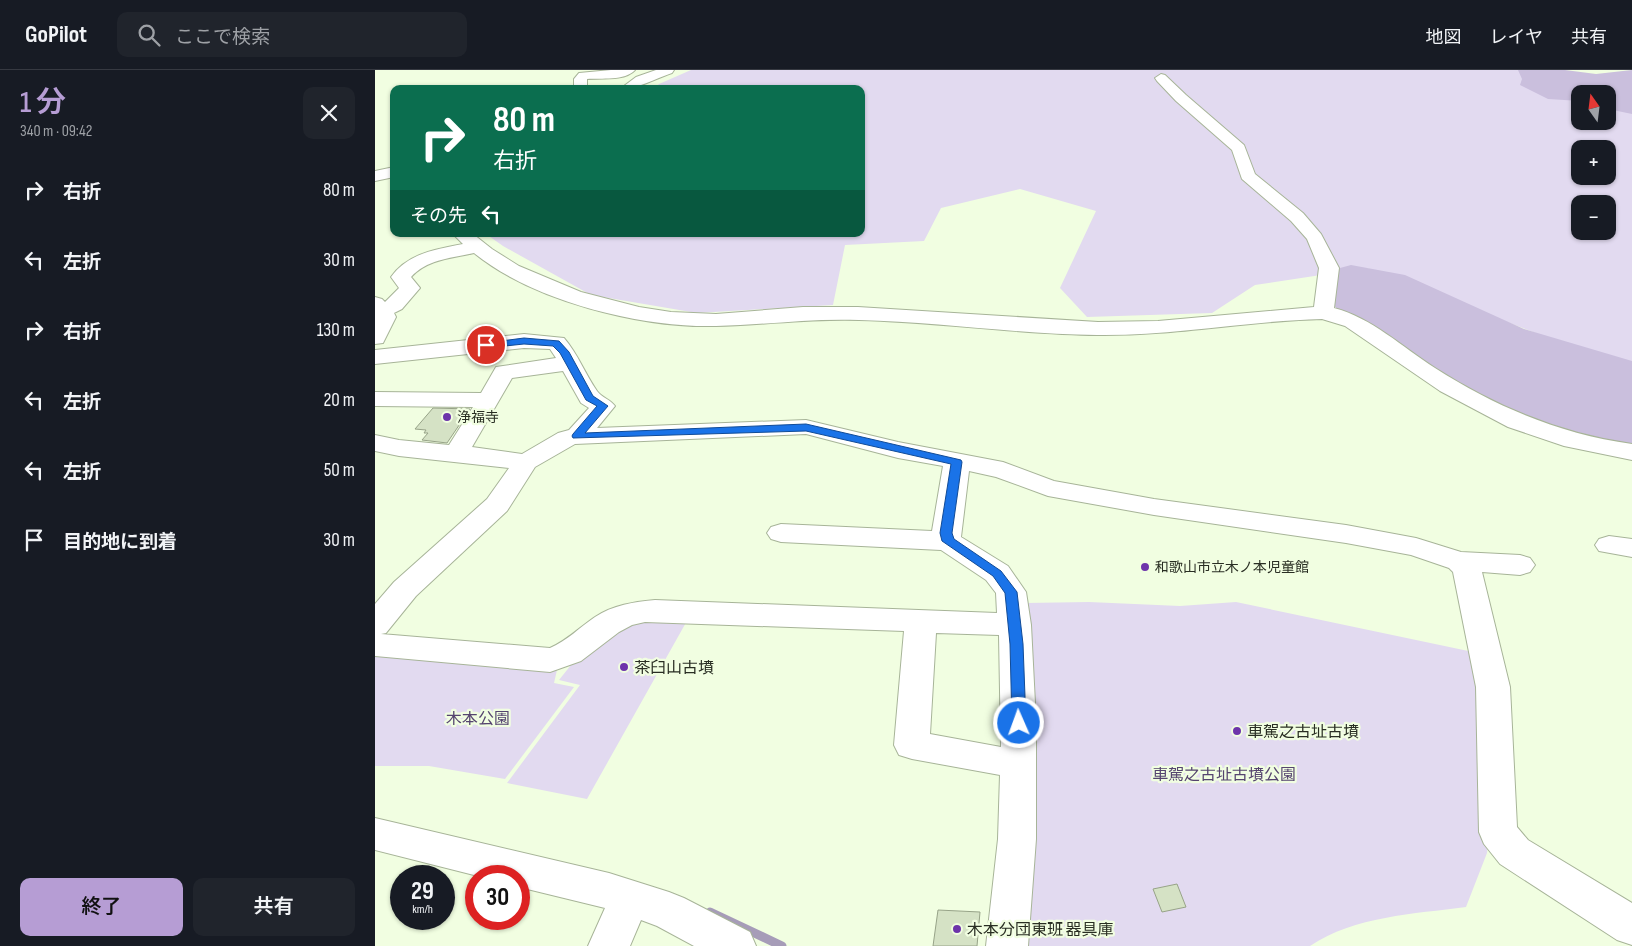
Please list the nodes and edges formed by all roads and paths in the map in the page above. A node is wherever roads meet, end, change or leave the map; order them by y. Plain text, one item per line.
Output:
1 (629, 70) edge
2 (668, 70) edge
3 (1161, 78) dead end
4 (581, 85) edge
5 (632, 85) edge
6 (390, 173) edge
7 (375, 176) edge
8 (469, 240) edge
9 (379, 307) edge
10 (1323, 313) junction
11 (375, 338) edge
12 (375, 357) edge
13 (570, 363) junction
14 (375, 399) edge
15 (489, 400) junction
16 (577, 436) junction
17 (375, 443) edge
18 (1632, 452) edge
19 (456, 453) junction
20 (526, 462) junction
21 (957, 462) junction
22 (781, 533) dead end
23 (948, 541) junction
24 (1459, 561) junction
25 (1520, 564) dead end
26 (921, 622) junction
27 (375, 625) edge
28 (1015, 625) junction
29 (375, 645) edge
30 (1018, 764) junction
31 (375, 834) edge
32 (630, 898) junction
33 (1632, 926) edge
34 (609, 946) edge
35 (735, 946) edge
36 (1007, 946) edge

1 - 4 street
2 - 5 street
3 - 10 street
6 - 7 street
8 - 9 street
8 - 10 street
9 - 11 street
10 - 18 street
12 - 13 street
13 - 15 street
13 - 16 street
14 - 15 street
15 - 19 street
16 - 20 street
16 - 21 street
17 - 19 street
19 - 20 street
20 - 27 street
21 - 23 street
21 - 24 street
22 - 23 street
23 - 28 street
24 - 25 street
24 - 33 street
26 - 28 street
26 - 29 street
26 - 30 street
28 - 30 street
30 - 36 street
31 - 32 street
32 - 34 street
32 - 35 street

